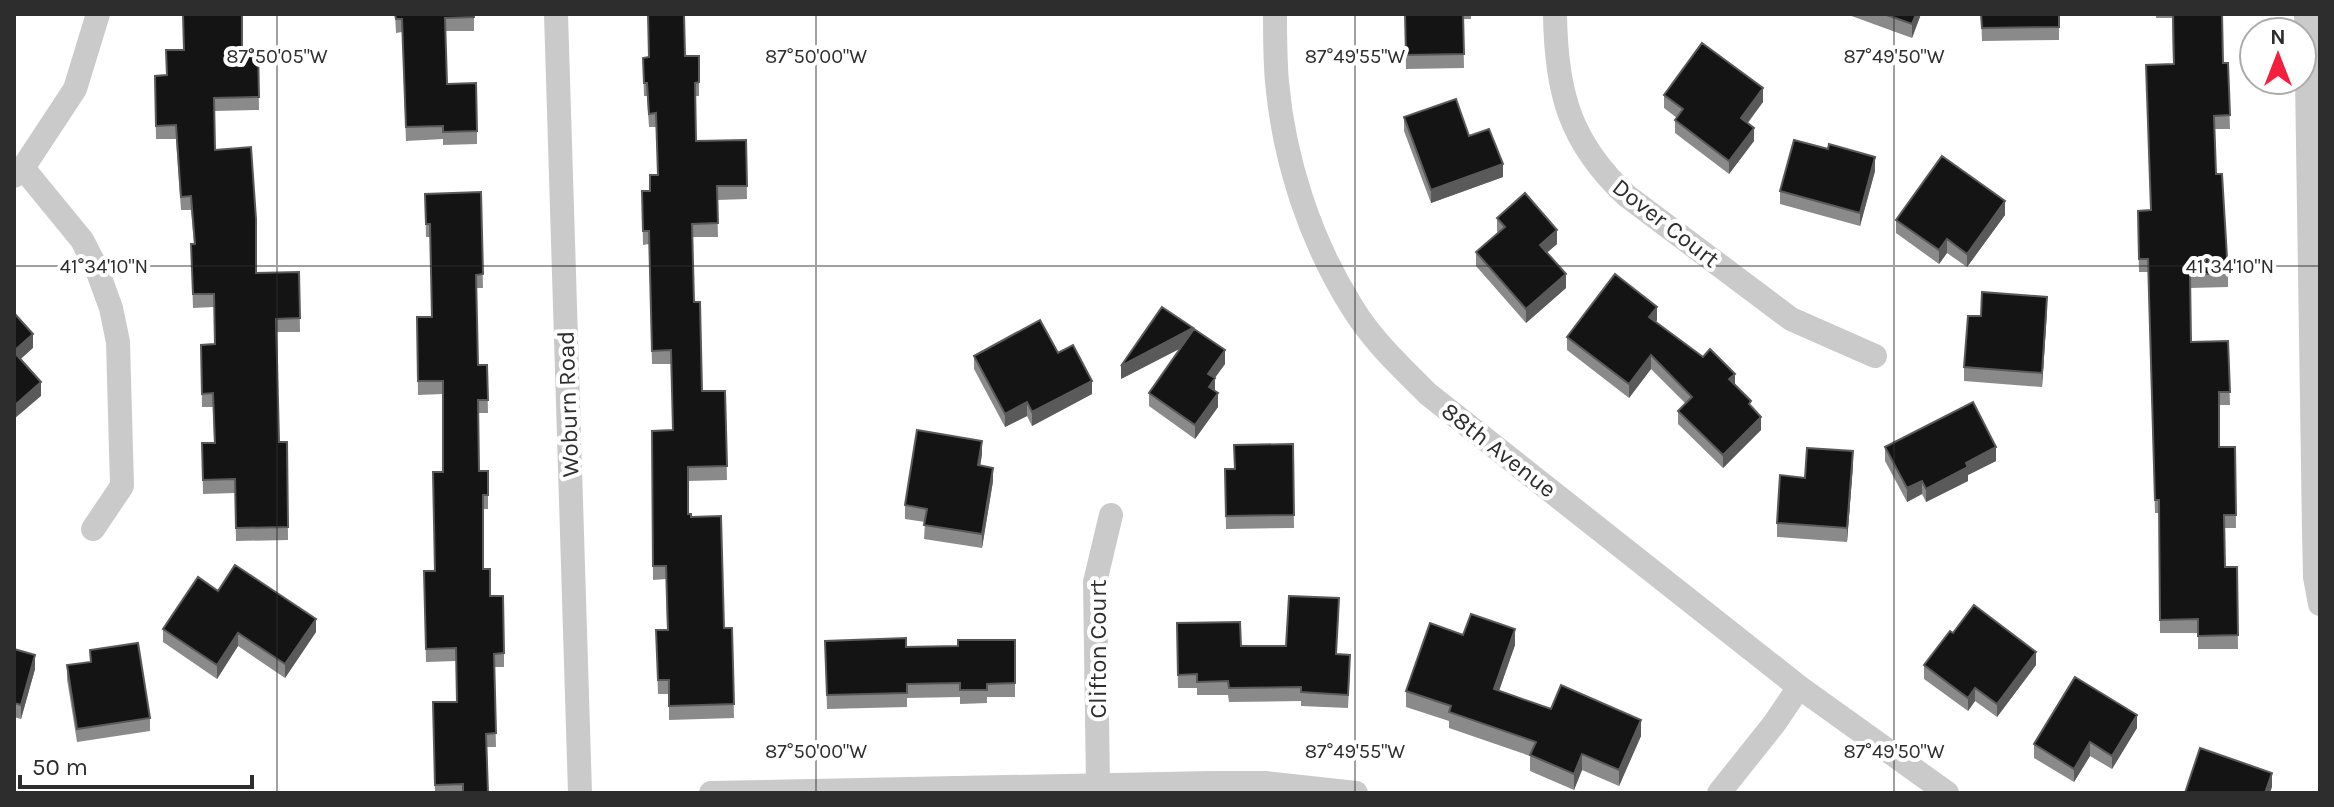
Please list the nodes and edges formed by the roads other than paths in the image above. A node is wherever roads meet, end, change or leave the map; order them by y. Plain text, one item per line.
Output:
1 (98, 14) edge
2 (556, 14) edge
3 (1275, 14) edge
4 (1555, 14) edge
5 (2306, 14) edge
6 (18, 172) edge
7 (1875, 356) dead end
8 (1111, 515) dead end
9 (93, 529) dead end
10 (2320, 604) edge
11 (1799, 687) junction
12 (1098, 785) junction
13 (580, 793) edge
14 (711, 793) edge
15 (1356, 793) edge
16 (1719, 793) edge
17 (1947, 793) edge

1 - 6 street
2 - 13 street, Woburn Road
3 - 11 street, 88th Avenue
4 - 7 street, Dover Court
5 - 10 street
6 - 9 street
8 - 12 street, Clifton Court
11 - 16 street
11 - 17 street, 88th Avenue
12 - 14 street
12 - 15 street

